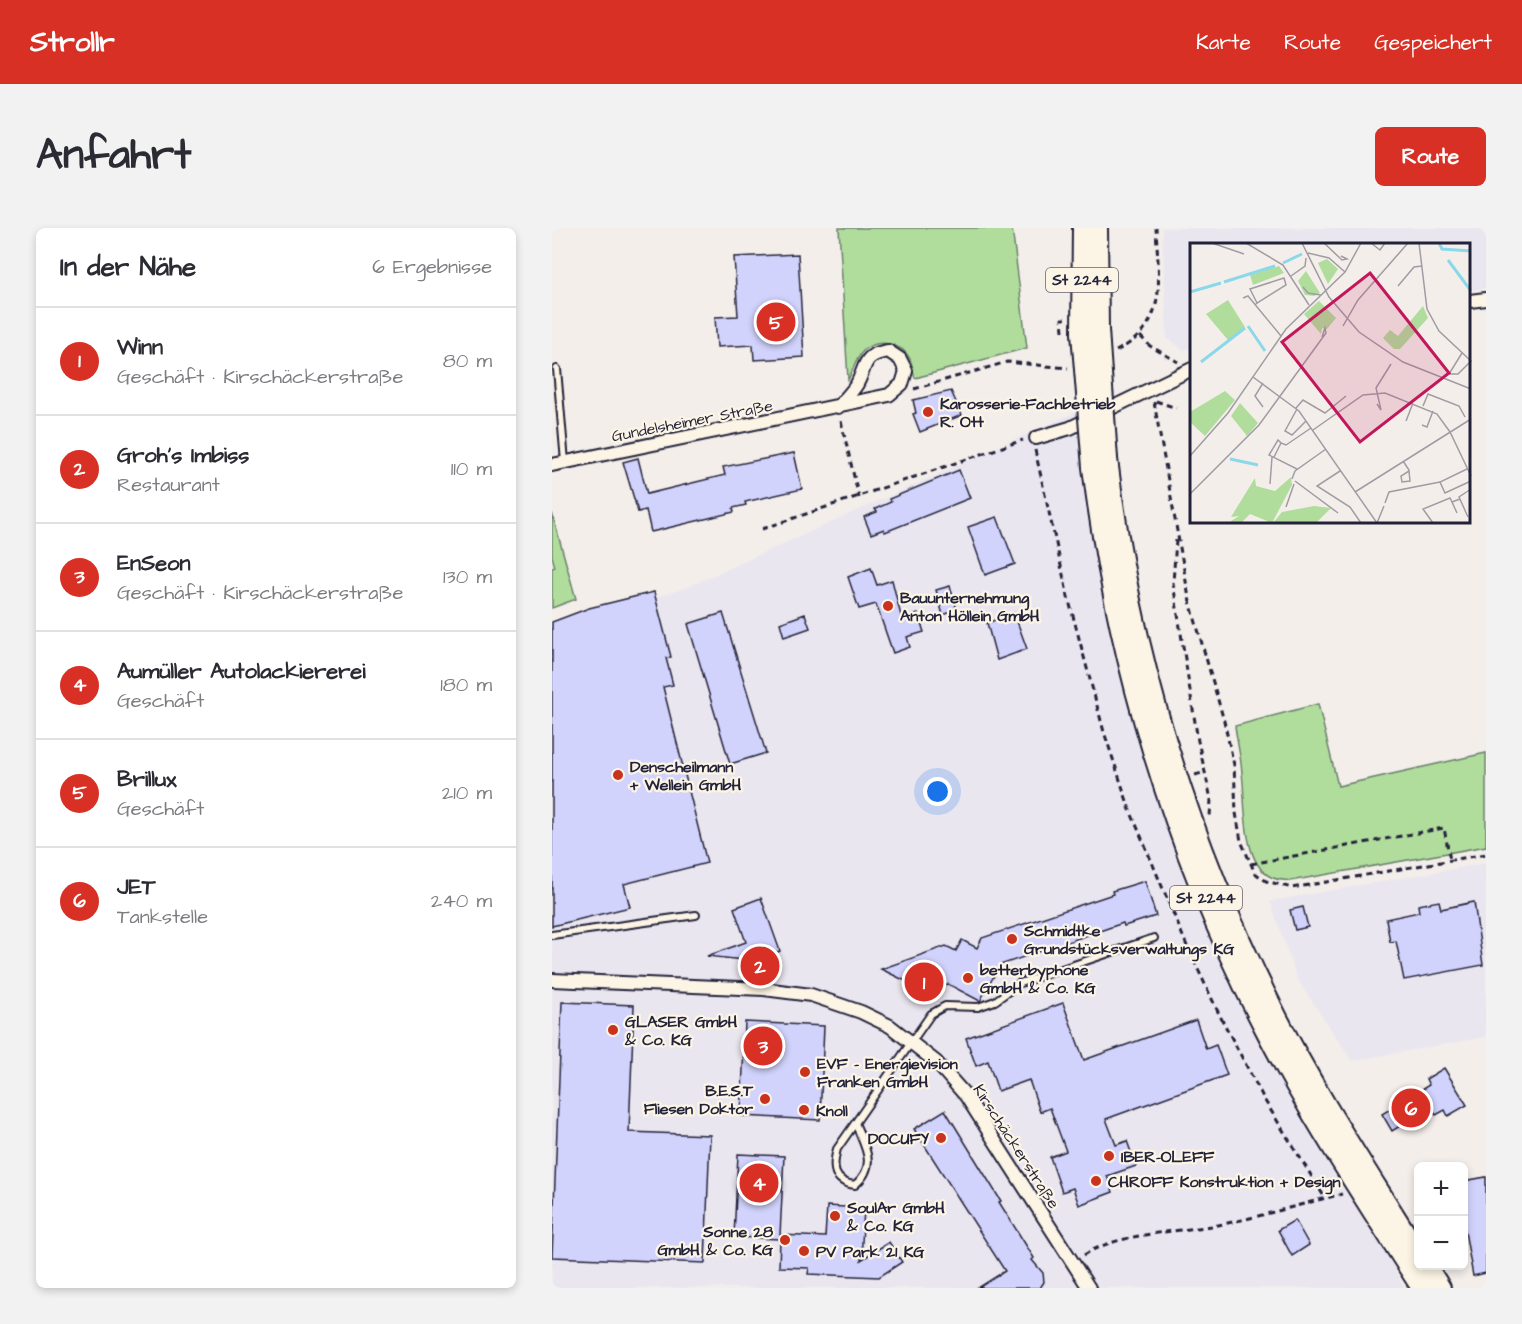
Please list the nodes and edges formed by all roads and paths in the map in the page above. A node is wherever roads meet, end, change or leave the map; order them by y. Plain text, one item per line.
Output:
1 (1083, 228) edge
2 (1097, 228) edge
3 (1156, 228) edge
4 (1486, 299) edge
5 (1471, 301) edge
6 (1090, 332) junction
7 (1140, 336) junction
8 (1115, 352) dead end
9 (1189, 365) edge
10 (1076, 366) dead end
11 (557, 369) dead end
12 (889, 394) junction
13 (838, 407) junction
14 (1176, 408) dead end
15 (1035, 438) junction
16 (565, 462) junction
17 (1100, 463) junction
18 (552, 465) edge
19 (859, 498) junction
20 (762, 529) dead end
21 (1176, 535) junction
22 (1206, 772) junction
23 (1195, 775) dead end
24 (1209, 825) dead end
25 (1486, 854) edge
26 (1450, 860) junction
27 (1251, 864) junction
28 (696, 915) dead end
29 (552, 935) edge
30 (1154, 938) dead end
31 (552, 980) edge
32 (911, 1041) junction
33 (855, 1125) junction
34 (1345, 1194) dead end
35 (1325, 1198) junction
36 (1414, 1246) edge
37 (1073, 1263) junction
38 (1429, 1270) edge
39 (1089, 1288) edge
40 (1422, 1288) edge
41 (1440, 1288) edge

1 - 6 main road, St 2244
2 - 6 main road, St 2244
3 - 7 path
4 - 5 street
6 - 17 main road, St 2244, bridge
7 - 8 path
7 - 9 path
9 - 15 street
10 - 12 path
11 - 16 lane
12 - 13 street, Gundelsheimer Straße
12 - 13 street
13 - 16 street, Gundelsheimer Straße
13 - 19 path
14 - 21 path
15 - 19 path
15 - 35 path
16 - 18 street, Gundelsheimer Straße
17 - 36 main road, St 2244
17 - 40 main road, St 2244
19 - 20 path
21 - 22 path
21 - 27 path
22 - 23 path
22 - 24 path
25 - 26 path
26 - 27 path
26 - 27 path
28 - 29 lane
30 - 32 lane
31 - 32 street, Kirschäckerstraße
32 - 33 lane
32 - 37 street, Kirschäckerstraße
33 - 33 lane
34 - 35 path
35 - 37 path
37 - 39 street, Kirschäckerstraße
38 - 41 main road

